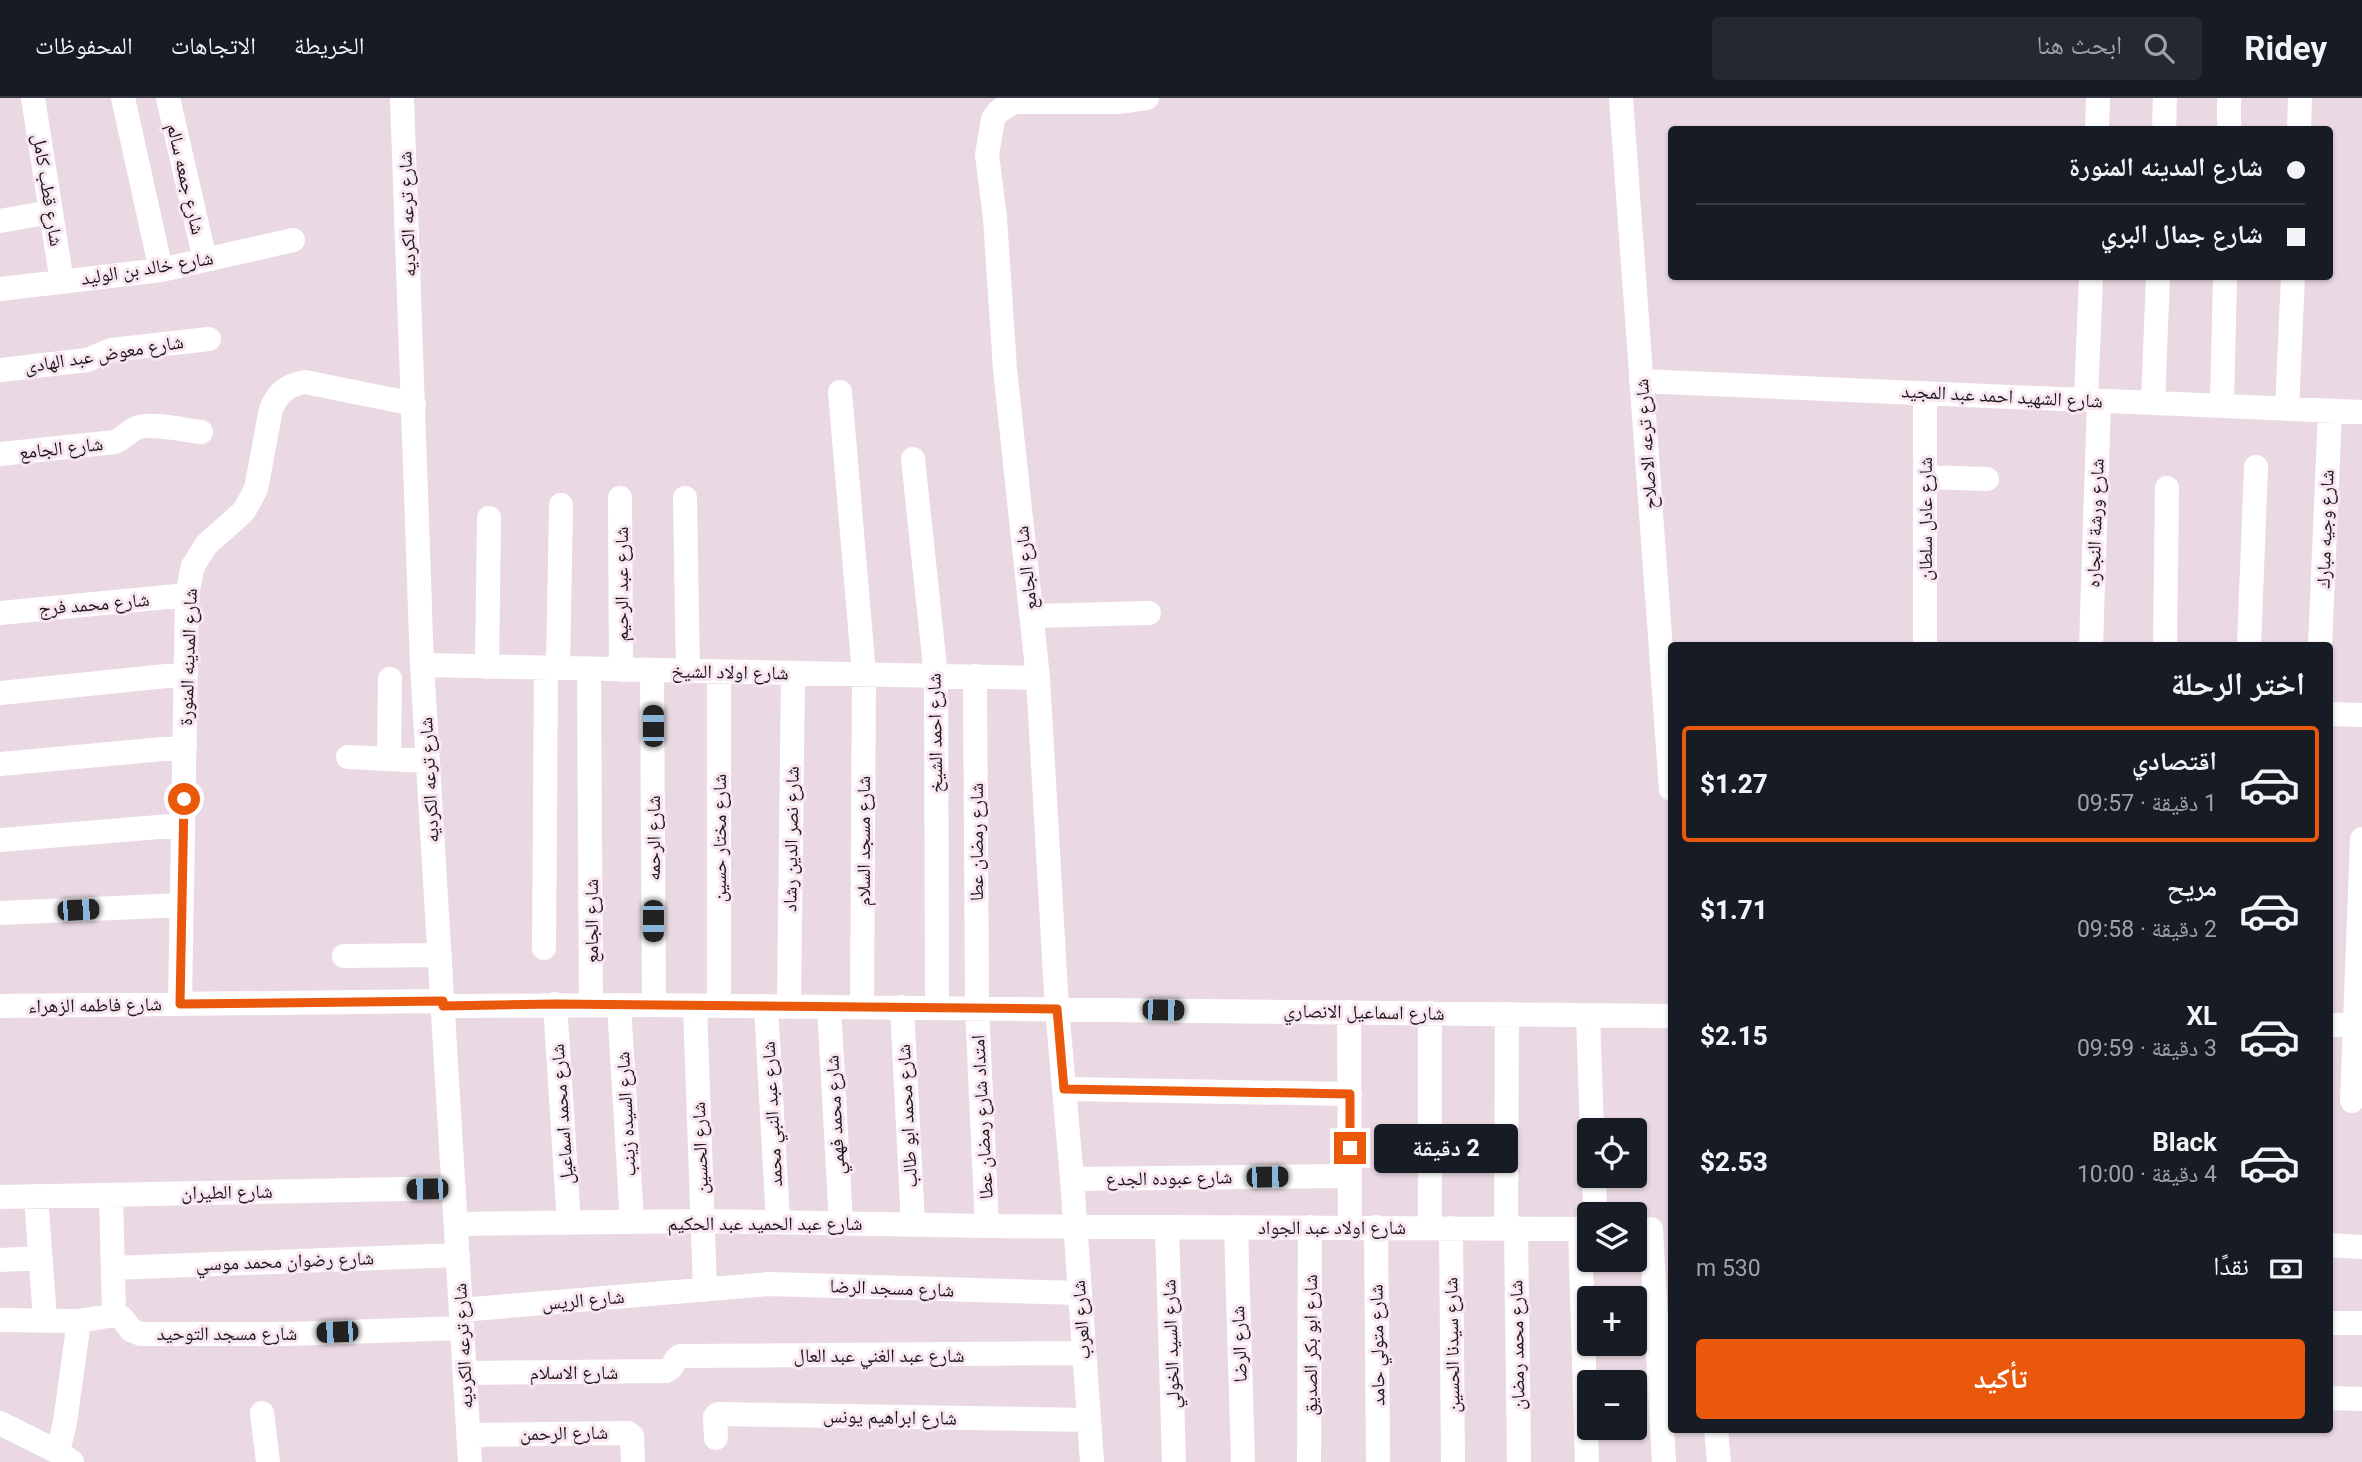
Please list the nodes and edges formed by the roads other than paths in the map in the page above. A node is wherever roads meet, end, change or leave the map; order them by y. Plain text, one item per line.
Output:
1 (33, 98) edge
2 (123, 98) edge
3 (168, 98) edge
4 (402, 98) edge
5 (1147, 98) edge
6 (1621, 98) edge
7 (2098, 98) edge
8 (2165, 98) edge
9 (2229, 98) edge
10 (2300, 98) edge
11 (2096, 126) edge
12 (2164, 126) edge
13 (2229, 126) edge
14 (2299, 126) edge
15 (51, 212) junction
16 (0, 220) edge
17 (293, 240) dead end
18 (205, 260) junction
19 (161, 270) junction
20 (2091, 280) edge
21 (2158, 280) edge
22 (2225, 280) edge
23 (2292, 280) edge
24 (62, 282) junction
25 (0, 289) edge
26 (209, 339) dead end
27 (0, 370) edge
28 (1641, 381) junction
29 (840, 392) dead end
30 (1925, 393) junction
31 (2093, 400) junction
32 (2153, 403) junction
33 (414, 404) junction
34 (2222, 406) junction
35 (2287, 410) junction
36 (2330, 411) junction
37 (2362, 412) edge
38 (201, 432) dead end
39 (0, 454) edge
40 (913, 459) dead end
41 (2256, 467) dead end
42 (1925, 477) junction
43 (1987, 479) dead end
44 (2167, 488) dead end
45 (620, 498) dead end
46 (685, 498) dead end
47 (561, 505) dead end
48 (489, 518) dead end
49 (187, 596) junction
50 (0, 612) edge
51 (1149, 613) dead end
52 (1031, 616) junction
53 (1924, 642) edge
54 (2091, 642) edge
55 (2165, 642) edge
56 (2249, 642) edge
57 (2320, 642) edge
58 (422, 665) junction
59 (487, 667) junction
60 (552, 668) junction
61 (589, 669) junction
62 (621, 670) junction
63 (653, 670) junction
64 (688, 671) junction
65 (719, 671) junction
66 (793, 673) junction
67 (186, 674) junction
68 (864, 674) junction
69 (936, 676) junction
70 (975, 676) junction
71 (1038, 678) junction
72 (390, 679) dead end
73 (0, 693) edge
74 (1668, 705) edge
75 (2333, 714) edge
76 (2362, 715) edge
77 (185, 747) junction
78 (348, 757) dead end
79 (389, 759) junction
80 (428, 761) junction
81 (0, 764) edge
82 (183, 825) junction
83 (2362, 838) edge
84 (0, 840) edge
85 (182, 905) junction
86 (0, 913) edge
87 (544, 948) dead end
88 (440, 955) junction
89 (344, 956) dead end
90 (443, 1003) junction
91 (180, 1004) junction
92 (555, 1004) junction
93 (591, 1005) junction
94 (619, 1005) junction
95 (654, 1005) junction
96 (0, 1006) edge
97 (707, 1006) junction
98 (777, 1006) junction
99 (829, 1007) junction
100 (862, 1007) junction
101 (902, 1007) junction
102 (937, 1008) junction
103 (977, 1008) junction
104 (1057, 1009) junction
105 (1349, 1012) junction
106 (1430, 1013) junction
107 (1507, 1014) junction
108 (1588, 1015) junction
109 (1668, 1016) edge
110 (2333, 1025) edge
111 (2359, 1025) edge
112 (1064, 1089) junction
113 (1350, 1094) junction
114 (2348, 1101) edge
115 (1592, 1118) edge
116 (1350, 1176) junction
117 (1072, 1179) junction
118 (454, 1188) junction
119 (111, 1195) junction
120 (36, 1196) junction
121 (0, 1197) edge
122 (703, 1221) junction
123 (632, 1222) junction
124 (778, 1222) junction
125 (569, 1223) junction
126 (841, 1223) junction
127 (456, 1224) junction
128 (913, 1224) junction
129 (1075, 1225) junction
130 (1577, 1225) edge
131 (987, 1226) junction
132 (1167, 1227) junction
133 (1236, 1227) junction
134 (1310, 1227) junction
135 (1350, 1227) junction
136 (1376, 1227) junction
137 (1440, 1228) junction
138 (1511, 1228) junction
139 (1652, 1229) edge
140 (2333, 1245) edge
141 (2362, 1247) edge
142 (458, 1255) junction
143 (40, 1258) junction
144 (0, 1260) edge
145 (113, 1268) junction
146 (1588, 1272) edge
147 (705, 1290) junction
148 (1080, 1293) junction
149 (114, 1315) junction
150 (45, 1319) junction
151 (462, 1319) junction
152 (0, 1320) edge
153 (79, 1321) junction
154 (2333, 1323) edge
155 (2362, 1323) edge
156 (1083, 1353) junction
157 (676, 1358) joint
158 (465, 1373) junction
159 (2333, 1398) edge
160 (2362, 1399) edge
161 (262, 1413) dead end
162 (1089, 1420) junction
163 (2, 1430) edge
164 (1716, 1433) edge
165 (468, 1435) junction
166 (716, 1438) dead end
167 (65, 1457) edge
168 (268, 1462) edge
169 (470, 1462) edge
170 (633, 1462) edge
171 (1092, 1462) edge
172 (1174, 1462) edge
173 (1242, 1462) edge
174 (1309, 1462) edge
175 (1378, 1462) edge
176 (1453, 1462) edge
177 (1519, 1462) edge
178 (1587, 1462) edge
179 (1664, 1462) edge
180 (1719, 1462) edge

1 - 15 street, شارع قطب كامل
2 - 19 street
3 - 18 street, شارع جمعه سالم
4 - 33 street, شارع ترعه الكرديه
5 - 52 street, شارع الجامع
6 - 28 street, شارع ترعه الاصلاح
7 - 11 street
8 - 12 street
9 - 13 street
10 - 14 street
15 - 16 street
15 - 24 street, شارع قطب كامل
17 - 18 street, شارع خالد بن الوليد
18 - 19 street, شارع خالد بن الوليد
19 - 24 street, شارع خالد بن الوليد
20 - 31 street, شارع ورشة النجاره
21 - 32 street
22 - 34 street
23 - 35 street
24 - 25 street, شارع خالد بن الوليد
26 - 27 street, شارع معوض عبد الهادى
28 - 30 street, شارع الشهيد احمد عبد المجيد
28 - 74 street, شارع ترعه الاصلاح
29 - 68 street, شارع مسجد السلام
30 - 31 street, شارع الشهيد احمد عبد المجيد
30 - 42 street, شارع عادل سلطان
31 - 32 street, شارع الشهيد احمد عبد المجيد
31 - 54 street, شارع ورشة النجاره
32 - 34 street, شارع الشهيد احمد عبد المجيد
33 - 49 street, شارع المدينه المنورة
33 - 58 street, شارع ترعه الكرديه
34 - 35 street, شارع الشهيد احمد عبد المجيد
35 - 36 street, شارع الشهيد احمد عبد المجيد
36 - 37 street, شارع الشهيد احمد عبد المجيد
36 - 57 street, شارع وجيه مبارك
38 - 39 street, شارع الجامع
40 - 69 street, شارع احمد الشيخ
41 - 56 street
42 - 43 street
42 - 53 street, شارع عادل سلطان
44 - 55 street
45 - 62 street, شارع عبد الرحيم
46 - 64 street
47 - 60 street
48 - 59 street
49 - 50 street, شارع محمد فرج
49 - 67 street, شارع المدينه المنورة
51 - 52 street
52 - 71 street, شارع الجامع
58 - 59 street, شارع اولاد الشيخ
58 - 80 street, شارع ترعه الكرديه
59 - 60 street, شارع اولاد الشيخ
60 - 61 street, شارع اولاد الشيخ
60 - 87 street
61 - 62 street, شارع اولاد الشيخ
61 - 93 street, شارع الجامع
62 - 63 street, شارع اولاد الشيخ
63 - 64 street, شارع اولاد الشيخ
63 - 95 street, شارع الرحمه
64 - 65 street, شارع اولاد الشيخ
65 - 66 street, شارع اولاد الشيخ
65 - 97 street, شارع مختار حسين
66 - 68 street, شارع اولاد الشيخ
66 - 98 street, شارع نصر الدين رشاد
67 - 73 street
67 - 77 street, شارع المدينه المنورة
68 - 69 street, شارع اولاد الشيخ
68 - 100 street, شارع مسجد السلام
69 - 70 street, شارع اولاد الشيخ
69 - 102 street, شارع احمد الشيخ
70 - 71 street, شارع اولاد الشيخ
70 - 103 street, شارع رمضان عطا
71 - 104 street, شارع الجامع
72 - 79 street
75 - 76 street
77 - 81 street
77 - 82 street, شارع المدينه المنورة
78 - 79 street
79 - 80 street
80 - 88 street, شارع ترعه الكرديه
82 - 84 street
82 - 85 street, شارع المدينه المنورة
83 - 111 street
85 - 86 street
85 - 91 street, شارع المدينه المنورة
88 - 89 street
88 - 90 street, شارع ترعه الكرديه
90 - 91 street, شارع فاطمه الزهراء
90 - 92 street, شارع فاطمه الزهراء
90 - 118 street, شارع ترعه الكرديه
91 - 96 street, شارع فاطمه الزهراء
92 - 93 street, شارع فاطمه الزهراء
92 - 125 street, شارع محمد اسماعيل
93 - 94 street, شارع فاطمه الزهراء
94 - 95 street, شارع فاطمه الزهراء
94 - 123 street, شارع السيده زينب
95 - 97 street, شارع فاطمه الزهراء
97 - 98 street, شارع فاطمه الزهراء
97 - 122 street, شارع الحسين
98 - 99 street, شارع اسماعيل الانصاري
98 - 124 street, شارع عبد النبي محمد
99 - 100 street, شارع اسماعيل الانصاري
99 - 126 street, شارع محمد فهمي
100 - 101 street, شارع اسماعيل الانصاري
101 - 102 street, شارع اسماعيل الانصاري
101 - 128 street, شارع محمد ابو طالب
102 - 103 street, شارع اسماعيل الانصاري
103 - 104 street, شارع اسماعيل الانصاري
103 - 131 street, امتداد شارع رمضان عطا
104 - 105 street, شارع اسماعيل الانصاري
104 - 112 street, شارع الجامع
105 - 106 street, شارع اسماعيل الانصاري
105 - 113 street
106 - 107 street, شارع اسماعيل الانصاري
106 - 137 street, شارع سيدنا الحسين
107 - 108 street, شارع اسماعيل الانصاري
107 - 138 street, شارع محمد رمضان
108 - 109 street, شارع اسماعيل الانصاري
108 - 115 street
110 - 111 street
111 - 114 street
112 - 113 street
112 - 117 street, شارع الجامع
113 - 116 street
116 - 117 street, شارع عبوده الجدع
116 - 135 street
117 - 129 street, شارع العرب
118 - 119 street, شارع الطيران
118 - 127 street, شارع ترعه الكرديه
119 - 120 street, شارع الطيران
119 - 145 street
120 - 121 street, شارع الطيران
120 - 143 street
122 - 123 street, شارع عبد الحميد عبد الحكيم
122 - 124 street, شارع عبد الحميد عبد الحكيم
122 - 147 street, شارع الحسين
123 - 125 street, شارع عبد الحميد عبد الحكيم
124 - 126 street, شارع عبد الحميد عبد الحكيم
125 - 127 street, شارع عبد الحميد عبد الحكيم
126 - 128 street, شارع عبد الحميد عبد الحكيم
127 - 142 street, شارع ترعه الكرديه
128 - 131 street, شارع عبد الحميد عبد الحكيم
129 - 131 street, شارع عبد الحميد عبد الحكيم
129 - 132 street, شارع اولاد عبد الجواد
129 - 148 street, شارع العرب
130 - 138 street, شارع اولاد عبد الجواد
132 - 133 street, شارع اولاد عبد الجواد
132 - 172 street, شارع السيد الخولي
133 - 134 street, شارع اولاد عبد الجواد
133 - 173 street, شارع الرضا
134 - 135 street, شارع اولاد عبد الجواد
134 - 174 street, شارع ابو بكر الصديق
135 - 136 street, شارع اولاد عبد الجواد
136 - 137 street, شارع اولاد عبد الجواد
136 - 175 street, شارع متولي حامد
137 - 138 street, شارع اولاد عبد الجواد
137 - 176 street, شارع سيدنا الحسين
138 - 177 street, شارع محمد رمضان
139 - 179 street
140 - 141 street
142 - 145 street, شارع رضوان محمد موسي
142 - 151 street, شارع ترعه الكرديه
143 - 144 street
143 - 150 street
145 - 149 street
146 - 178 street
147 - 148 street, شارع مسجد الرضا
147 - 151 street, شارع الريس
148 - 156 street, شارع العرب
149 - 151 street, شارع مسجد التوحيد
149 - 153 street
150 - 152 street
150 - 153 street
151 - 158 street, شارع ترعه الكرديه
153 - 167 street
154 - 155 street
156 - 157 street, شارع عبد الغني عبد العال
156 - 162 street, شارع العرب
157 - 158 street, شارع الاسلام
158 - 165 street, شارع ترعه الكرديه
159 - 160 street
161 - 168 street
162 - 166 street, شارع ابراهيم يونس
162 - 171 street, شارع العرب
163 - 167 street
164 - 180 street
165 - 169 street, شارع ترعه الكرديه
165 - 170 street, شارع الرحمن

